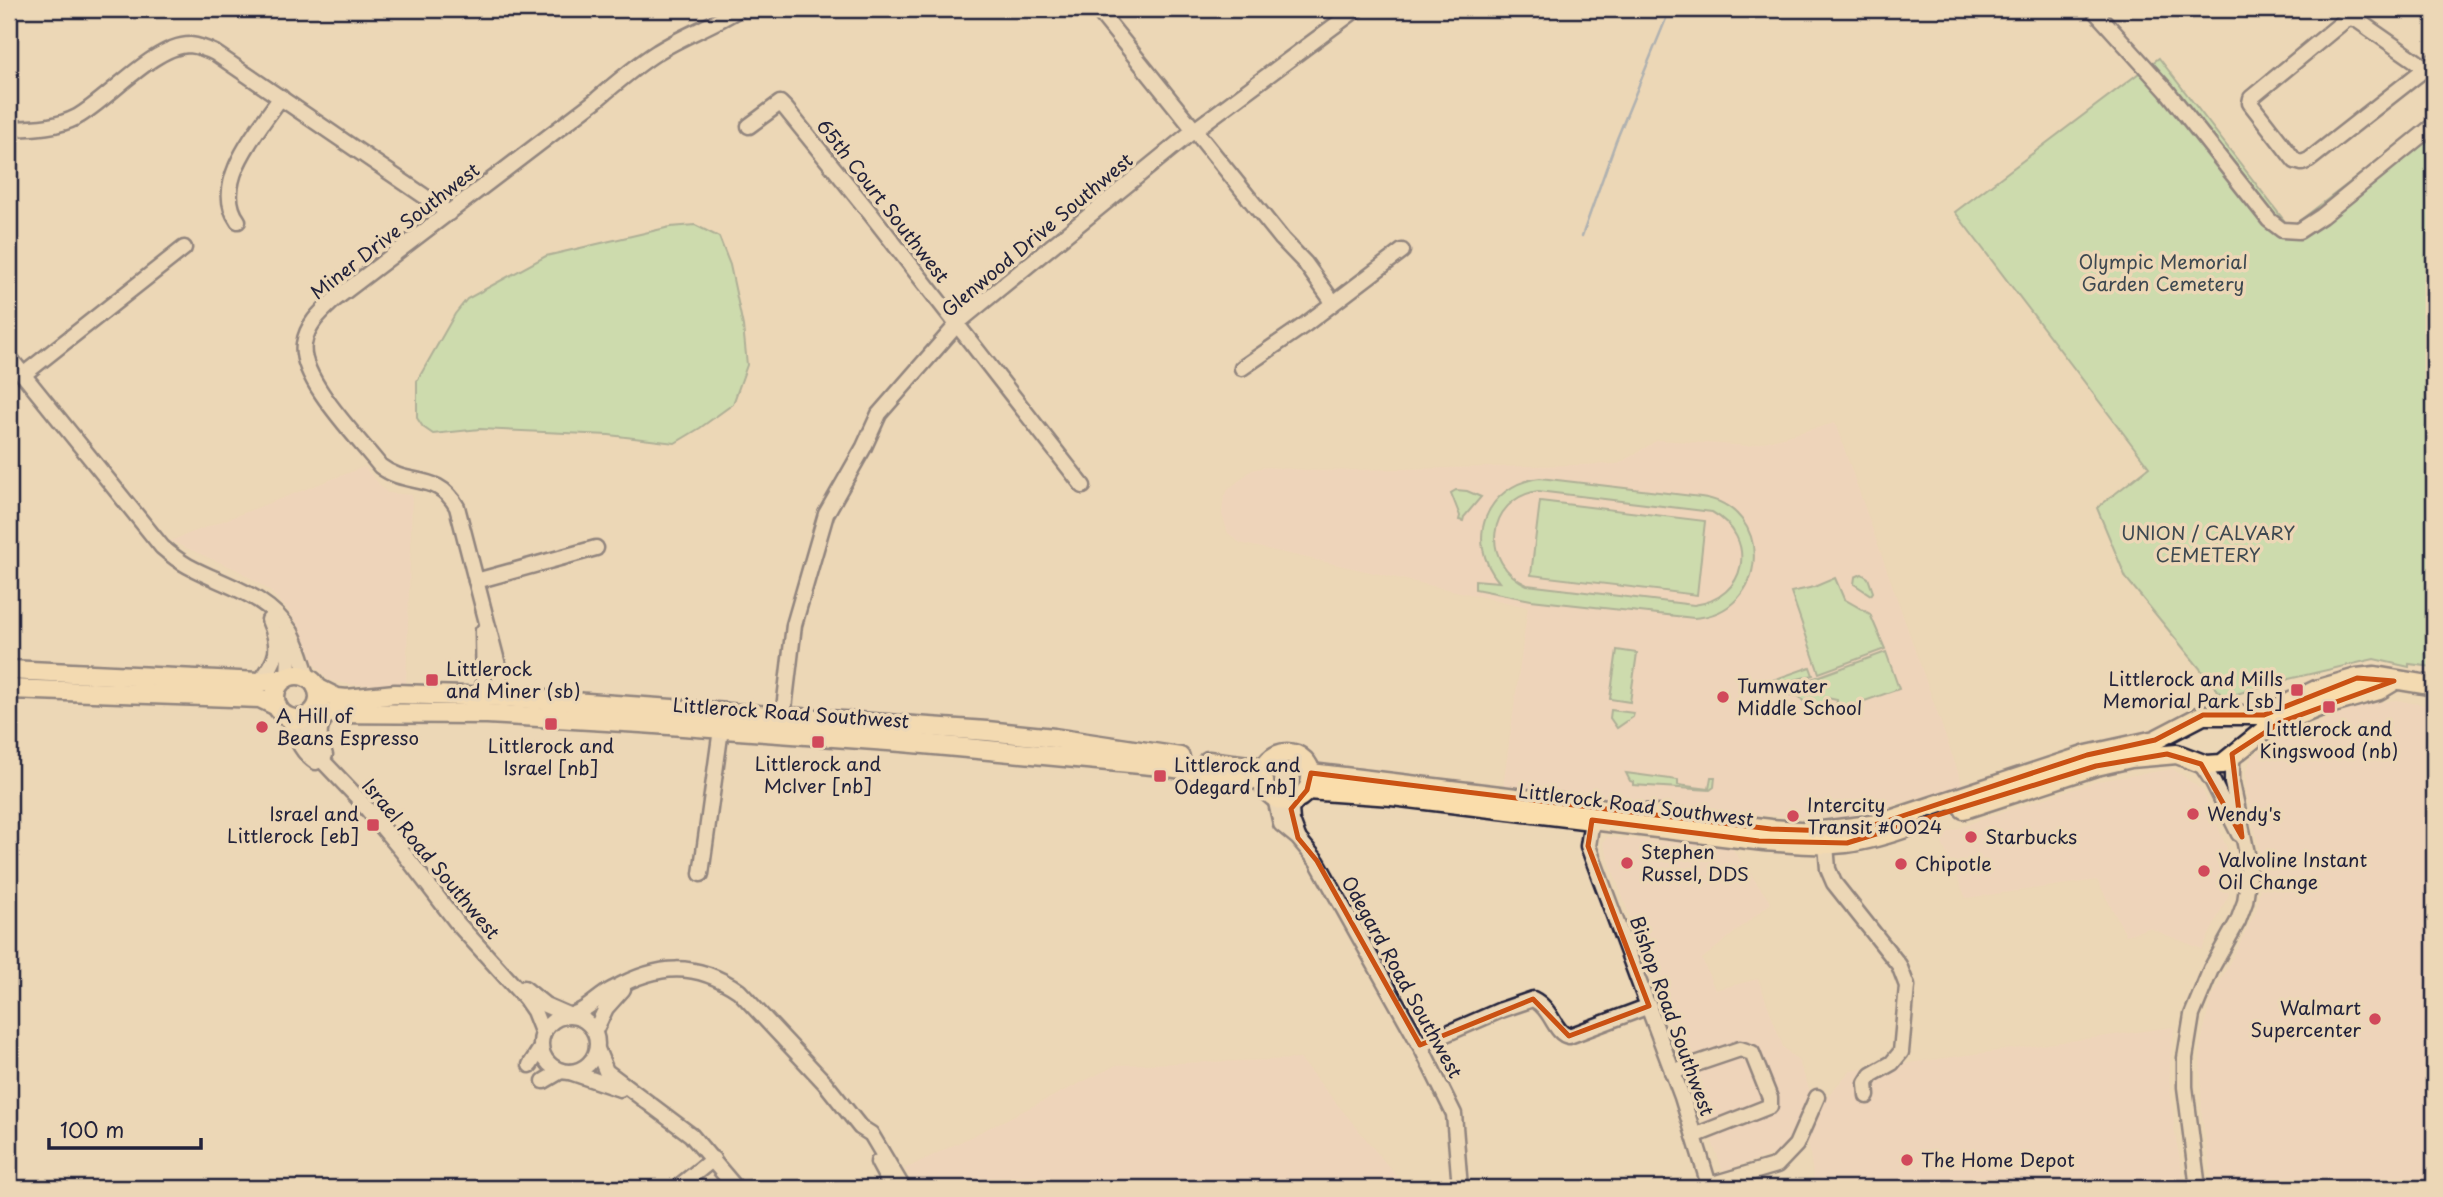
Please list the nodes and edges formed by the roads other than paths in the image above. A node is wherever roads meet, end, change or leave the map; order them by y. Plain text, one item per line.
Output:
1 (739, 9) edge
2 (1097, 9) edge
3 (1357, 9) edge
4 (2093, 9) edge
5 (2430, 64) edge
6 (281, 97) junction
7 (2434, 125) edge
8 (749, 126) dead end
9 (9, 129) edge
10 (1194, 131) junction
11 (449, 213) junction
12 (238, 221) dead end
13 (184, 248) dead end
14 (1402, 251) dead end
15 (1333, 302) junction
16 (956, 326) junction
17 (9, 357) edge
18 (1242, 368) dead end
19 (23, 375) junction
20 (1083, 486) dead end
21 (596, 548) dead end
22 (476, 581) junction
23 (245, 591) junction
24 (483, 612) junction
25 (269, 620) junction
26 (9, 670) edge
27 (287, 677) junction
28 (2394, 681) junction
29 (259, 682) junction
30 (313, 683) junction
31 (2434, 686) edge
32 (9, 688) edge
33 (484, 696) junction
34 (502, 697) junction
35 (282, 712) junction
36 (331, 712) junction
37 (310, 714) junction
38 (2218, 715) junction
39 (783, 717) junction
40 (2196, 719) junction
41 (721, 729) junction
42 (2233, 754) junction
43 (2199, 763) junction
44 (332, 773) junction
45 (1264, 775) junction
46 (1306, 787) junction
47 (1275, 798) junction
48 (1592, 820) junction
49 (1298, 838) junction
50 (2242, 838) junction
51 (1826, 844) junction
52 (701, 874) dead end
53 (500, 970) junction
54 (631, 980) junction
55 (1648, 1006) junction
56 (570, 1015) junction
57 (595, 1031) junction
58 (542, 1041) junction
59 (1420, 1045) junction
60 (597, 1049) junction
61 (530, 1065) dead end
62 (565, 1071) junction
63 (1672, 1072) junction
64 (544, 1081) dead end
65 (637, 1096) junction
66 (1867, 1096) dead end
67 (1816, 1097) dead end
68 (860, 1127) junction
69 (1694, 1136) junction
70 (713, 1159) junction
71 (2199, 1187) edge
72 (677, 1188) edge
73 (736, 1188) edge
74 (892, 1188) edge
75 (903, 1188) edge
76 (1461, 1188) edge

1 - 11 street, Miner Drive Southwest
2 - 10 street
3 - 10 street, Glenwood Drive Southwest
4 - 7 street
5 - 5 street
6 - 9 street
6 - 11 street
6 - 12 street
8 - 16 street, 65th Court Southwest
10 - 15 street
10 - 16 street, Glenwood Drive Southwest
11 - 22 street, Miner Drive Southwest
13 - 19 street
14 - 15 street
15 - 18 street
16 - 20 street, 65th Court Southwest
16 - 39 street, Glenwood Drive Southwest
17 - 19 street
19 - 23 street
21 - 22 street
22 - 24 street, Miner Drive Southwest
23 - 25 street
23 - 30 street
24 - 33 street, Miner Drive Southwest
24 - 34 street, Miner Drive Southwest
25 - 27 street
25 - 29 street
26 - 29 main road
27 - 29 main road
27 - 30 main road
27 - 35 main road
28 - 31 main road, Littlerock Road Southwest
28 - 38 main road, Littlerock Road Southwest
28 - 42 main road, Littlerock Road Southwest
30 - 33 main road, Littlerock Road Southwest
30 - 37 main road
32 - 35 main road
33 - 34 main road, Littlerock Road Southwest
34 - 39 main road, Littlerock Road Southwest
35 - 37 main road
35 - 44 street, Israel Road Southwest
36 - 37 main road, Littlerock Road Southwest
36 - 41 main road, Littlerock Road Southwest
36 - 44 street
37 - 44 street, Israel Road Southwest
38 - 40 main road, Littlerock Road Southwest
38 - 42 main road
39 - 45 main road, Littlerock Road Southwest
40 - 43 main road
40 - 46 main road, Littlerock Road Southwest
41 - 45 main road, Littlerock Road Southwest
41 - 52 street
42 - 43 main road, Littlerock Road Southwest
42 - 50 street
43 - 50 street
43 - 51 main road, Littlerock Road Southwest
44 - 53 street, Israel Road Southwest
45 - 46 main road, Littlerock Road Southwest
45 - 47 main road
46 - 47 main road, Littlerock Road Southwest
46 - 48 main road, Littlerock Road Southwest
46 - 49 street
47 - 49 street, Odegard Road Southwest
48 - 51 main road, Littlerock Road Southwest
48 - 55 street, Bishop Road Southwest
49 - 59 street, Odegard Road Southwest
50 - 71 street
51 - 66 street
53 - 56 street, Israel Road Southwest
53 - 58 street, Israel Road Southwest
54 - 56 street
54 - 57 street
54 - 68 street
55 - 59 street
55 - 63 street, Bishop Road Southwest
56 - 57 street
56 - 58 street
57 - 60 street
58 - 61 street
58 - 62 street
59 - 76 street, Odegard Road Southwest
60 - 62 street
60 - 65 street
62 - 64 street
62 - 65 street
63 - 69 street, Bishop Road Southwest
63 - 69 street
65 - 70 street
67 - 69 street, Bishop Road Southwest
68 - 74 street
68 - 75 street
70 - 72 street
70 - 73 street

